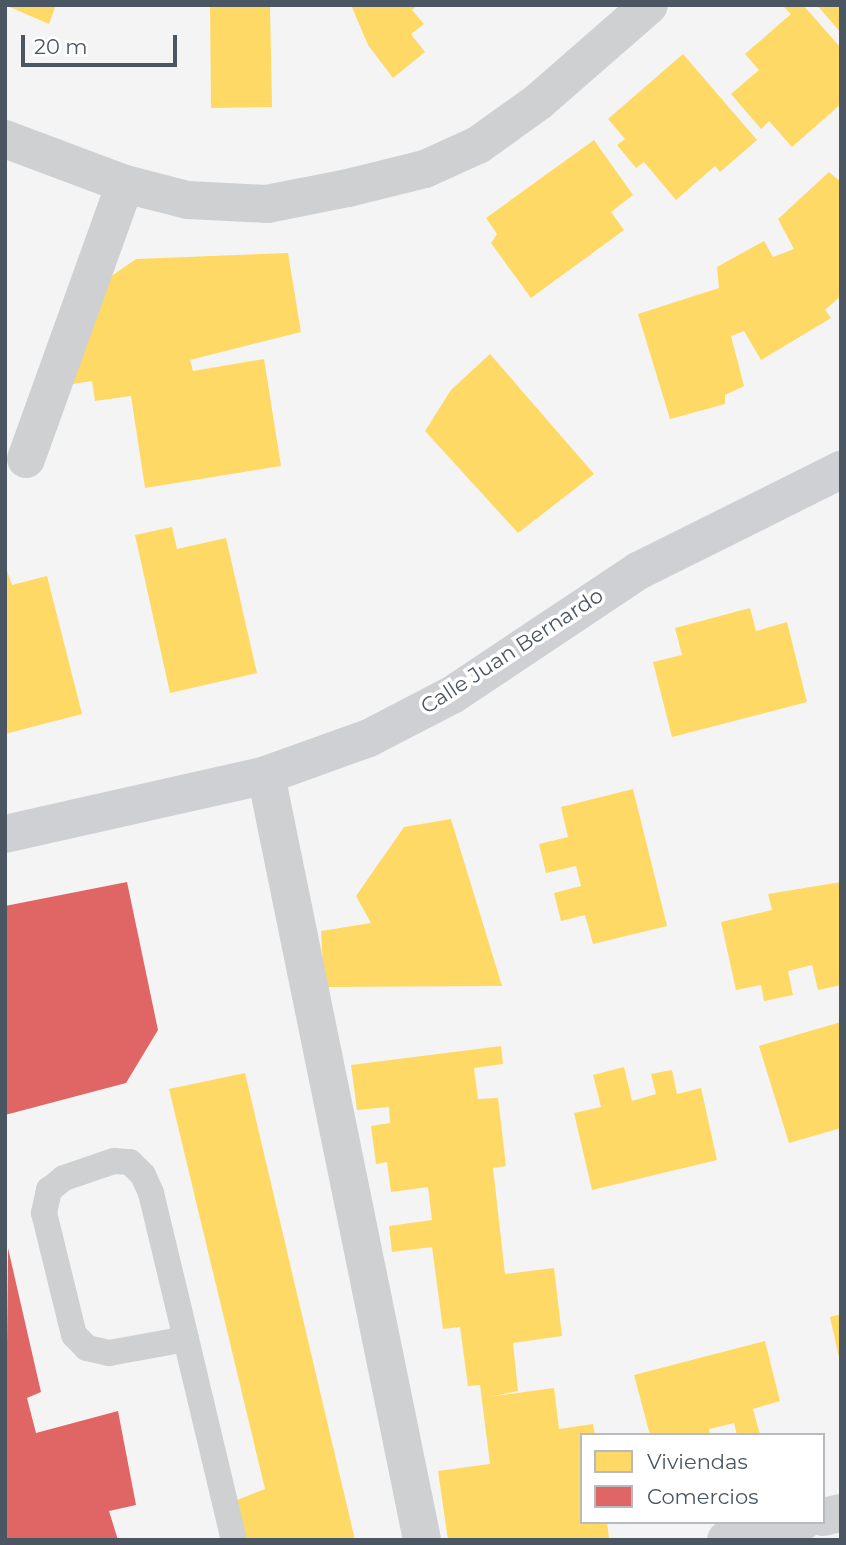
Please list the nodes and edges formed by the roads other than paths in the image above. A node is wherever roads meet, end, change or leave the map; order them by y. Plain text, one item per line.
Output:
1 (649, 5) edge
2 (5, 139) edge
3 (125, 184) junction
4 (26, 460) dead end
5 (841, 470) edge
6 (266, 775) junction
7 (5, 834) edge
8 (186, 1339) junction
9 (794, 1524) edge
10 (233, 1540) edge
11 (422, 1540) edge
12 (726, 1540) edge

1 - 3 street
2 - 3 street
3 - 4 street
5 - 6 street, Calle Juan Bernardo
6 - 7 street, Calle Juan Bernardo
6 - 11 street
8 - 8 lane
8 - 10 lane
9 - 12 street

